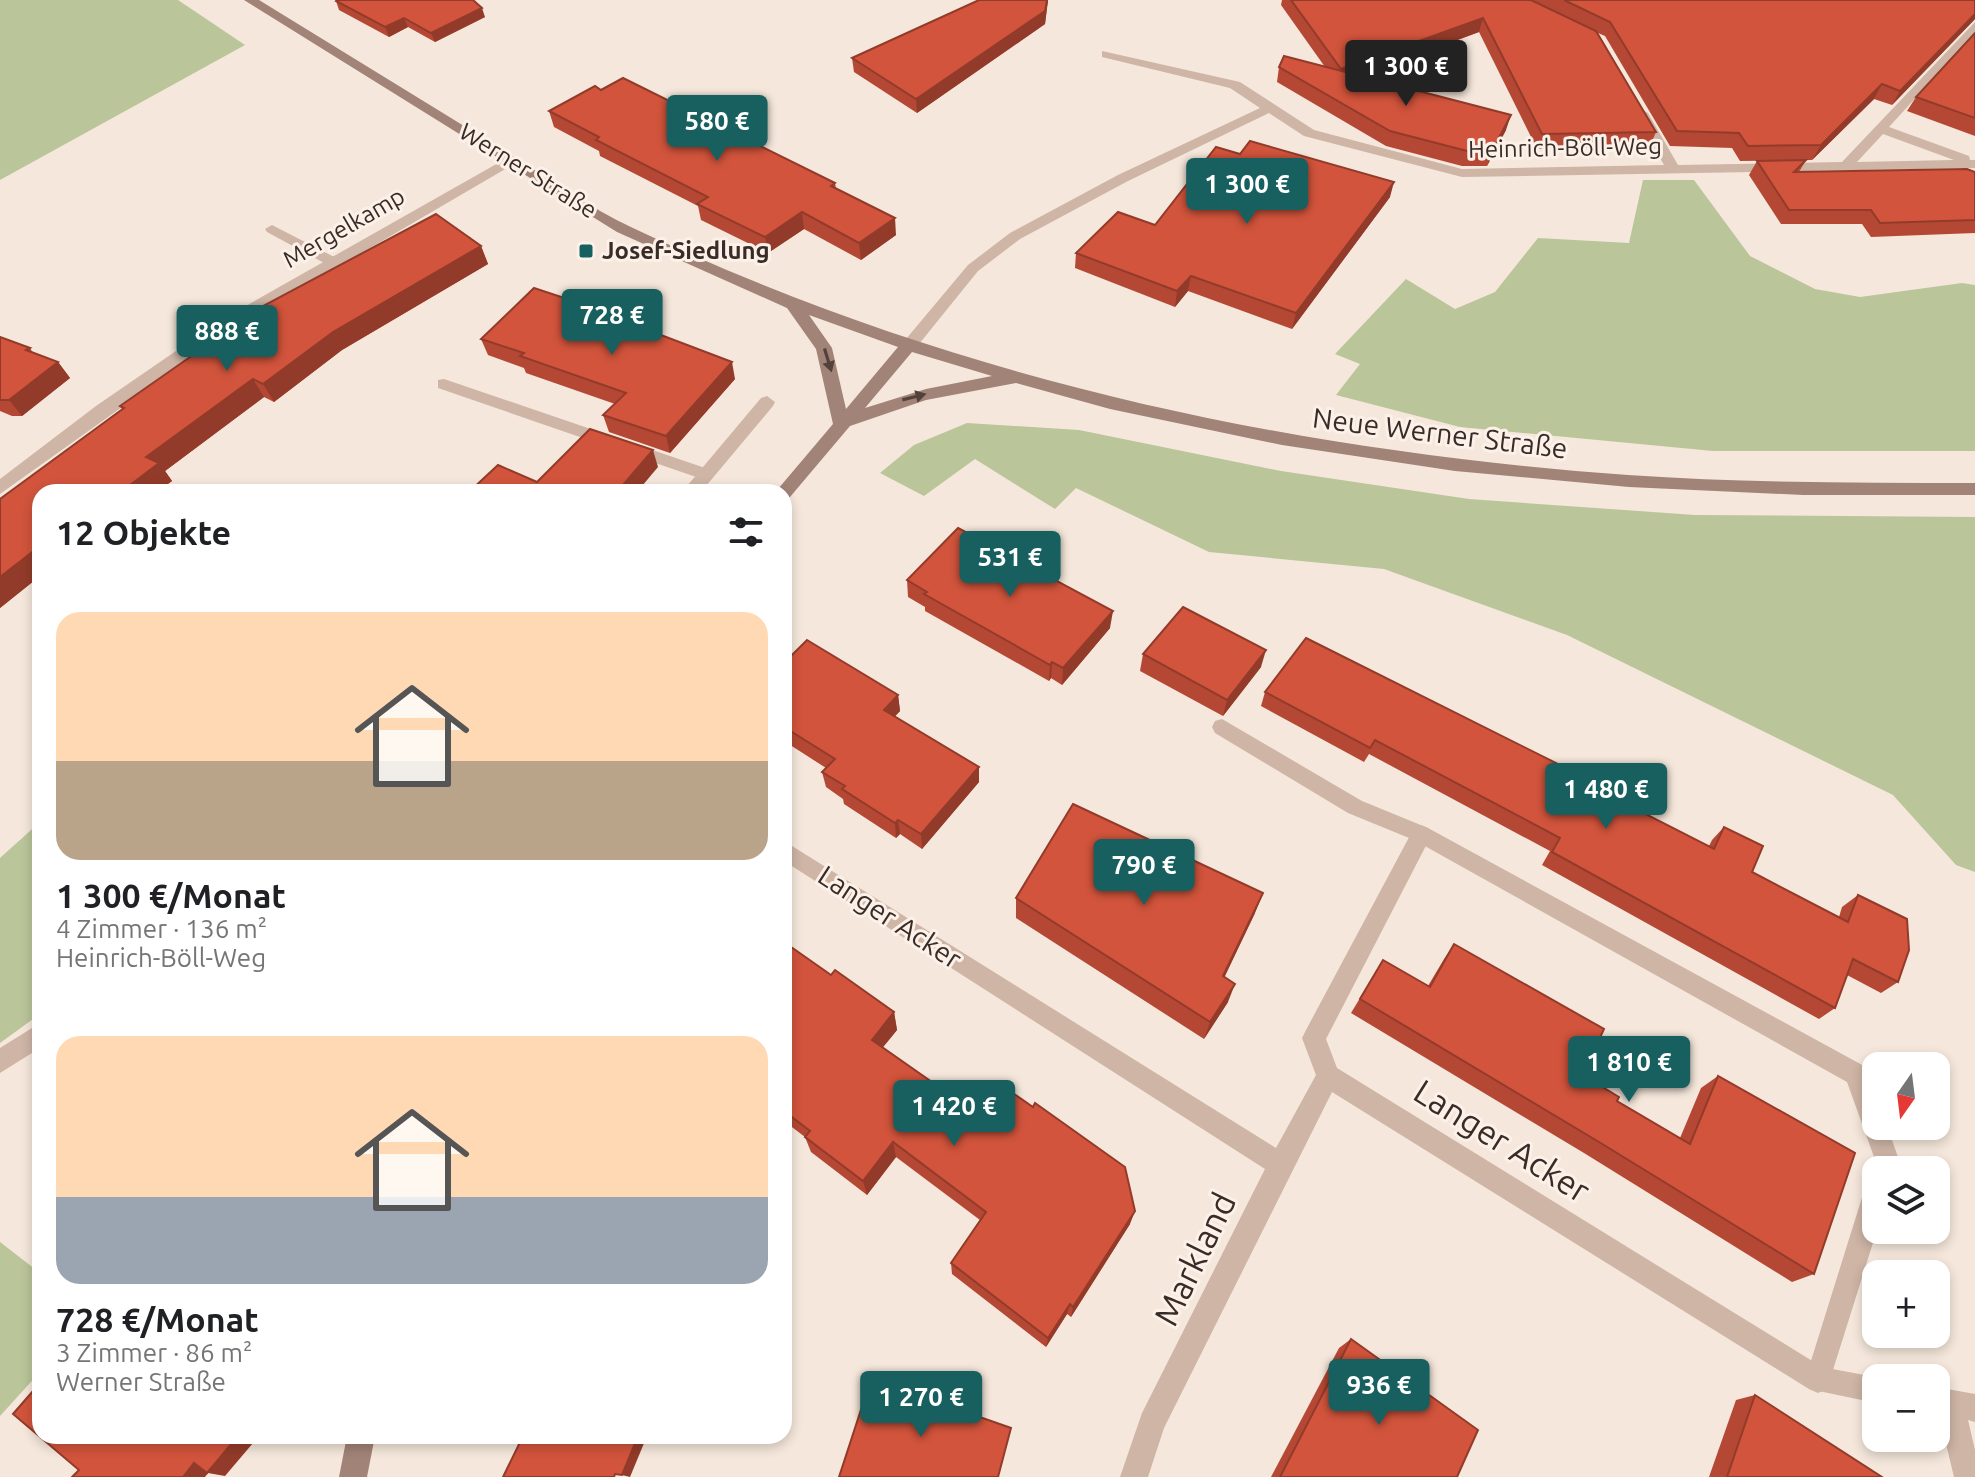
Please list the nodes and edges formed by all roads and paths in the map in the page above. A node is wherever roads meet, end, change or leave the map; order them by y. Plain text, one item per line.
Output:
1 (250, 0) edge
2 (1975, 26) edge
3 (1107, 54) dead end
4 (1633, 100) edge
5 (1270, 108) junction
6 (1881, 129) junction
7 (512, 161) junction
8 (1975, 164) edge
9 (1846, 166) junction
10 (1673, 168) junction
11 (272, 229) dead end
12 (333, 262) junction
13 (794, 306) junction
14 (909, 345) junction
15 (1020, 378) junction
16 (444, 384) dead end
17 (767, 402) dead end
18 (841, 424) junction
19 (705, 474) junction
20 (3, 482) edge
21 (697, 484) edge
22 (791, 484) edge
23 (1975, 489) edge
24 (1222, 727) dead end
25 (1421, 834) junction
26 (792, 855) edge
27 (32, 1040) edge
28 (0, 1062) edge
29 (1328, 1076) junction
30 (1886, 1156) edge
31 (1280, 1165) junction
32 (1862, 1237) edge
33 (1818, 1380) junction
34 (1862, 1388) edge
35 (1954, 1404) edge
36 (359, 1444) edge
37 (353, 1477) edge
38 (1134, 1477) edge
39 (1968, 1477) edge

1 - 7 main road, Werner Straße
2 - 6 street
3 - 5 street, Heinrich-Böll-Weg
4 - 10 street
5 - 10 street, Heinrich-Böll-Weg
5 - 14 street
6 - 8 street, Heinrich-Böll-Weg
6 - 9 street
7 - 12 street, Mergelkamp
7 - 13 main road, Werner Straße
8 - 9 street, Heinrich-Böll-Weg
9 - 10 street, Heinrich-Böll-Weg
11 - 12 street
12 - 20 street, Mergelkamp
13 - 14 main road, Werner Straße
13 -> 18 main road
14 - 15 main road, Neue Werner Straße
14 - 18 main road
18 -> 15 main road
15 - 23 main road, Neue Werner Straße
16 - 19 street
17 - 19 street
18 - 22 main road
19 - 21 street
24 - 25 street
25 - 29 street
25 - 30 street
26 - 31 street, Langer Acker
27 - 28 street
29 - 31 street, Markland
29 - 33 street, Langer Acker
31 - 38 street, Markland
32 - 33 street
33 - 34 street, Langer Acker
35 - 39 street
36 - 37 main road

